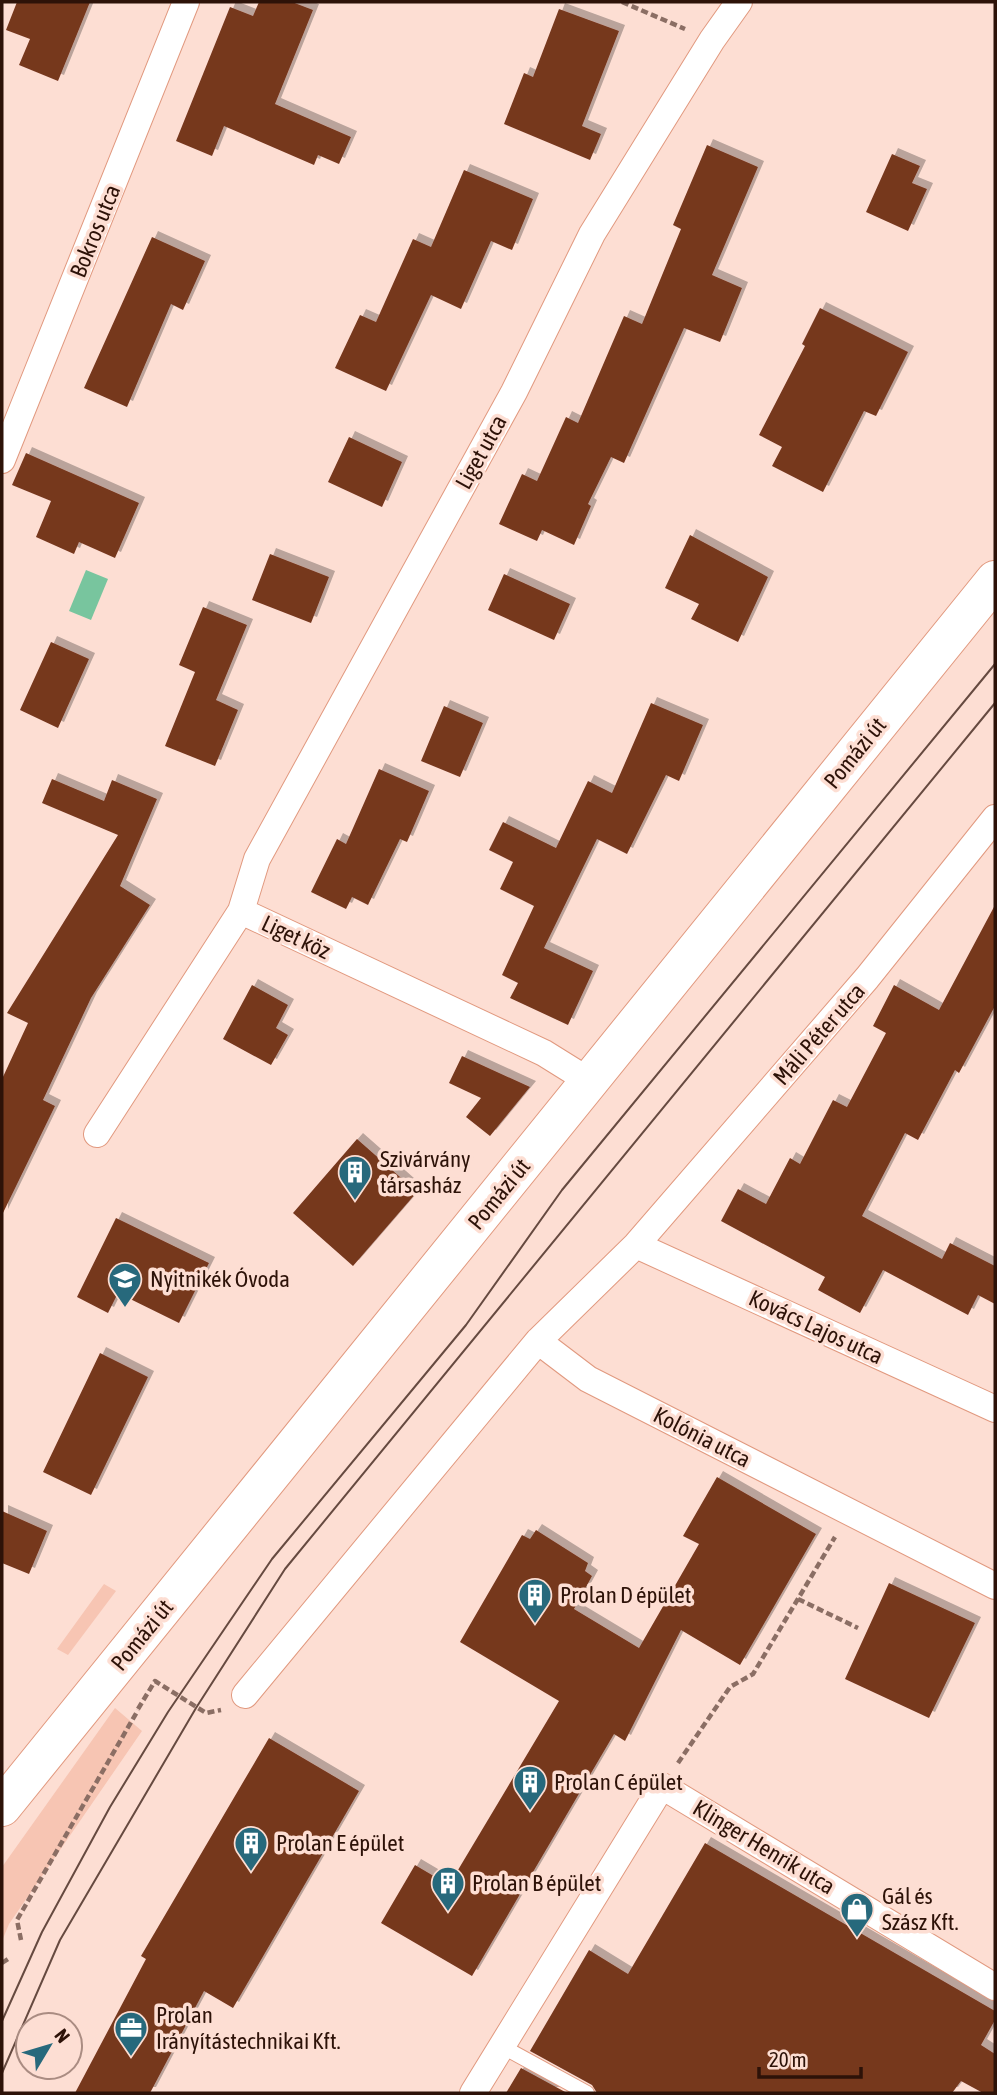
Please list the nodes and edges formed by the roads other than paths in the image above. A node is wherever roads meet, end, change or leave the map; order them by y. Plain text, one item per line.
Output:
1 (186, 2) edge
2 (739, 2) edge
3 (2, 460) edge
4 (995, 580) edge
5 (995, 818) edge
6 (241, 911) junction
7 (589, 1082) junction
8 (97, 1134) dead end
9 (636, 1245) junction
10 (538, 1341) junction
11 (995, 1409) edge
12 (995, 1586) edge
13 (245, 1695) road end
14 (2, 1807) edge
15 (995, 1987) edge
16 (503, 2046) junction
17 (473, 2093) edge
18 (587, 2093) edge

1 - 3 street, Bokros utca
2 - 6 street, Liget utca
4 - 7 main road, Pomázi út
5 - 9 street, Máli Péter utca
6 - 7 street, Liget köz
6 - 8 street, Liget köz
7 - 14 main road, Pomázi út
9 - 10 street
9 - 11 street, Kovács Lajos utca
10 - 12 street, Kolónia utca
10 - 13 street
15 - 16 street, Klinger Henrik utca
16 - 17 street
16 - 18 lane

